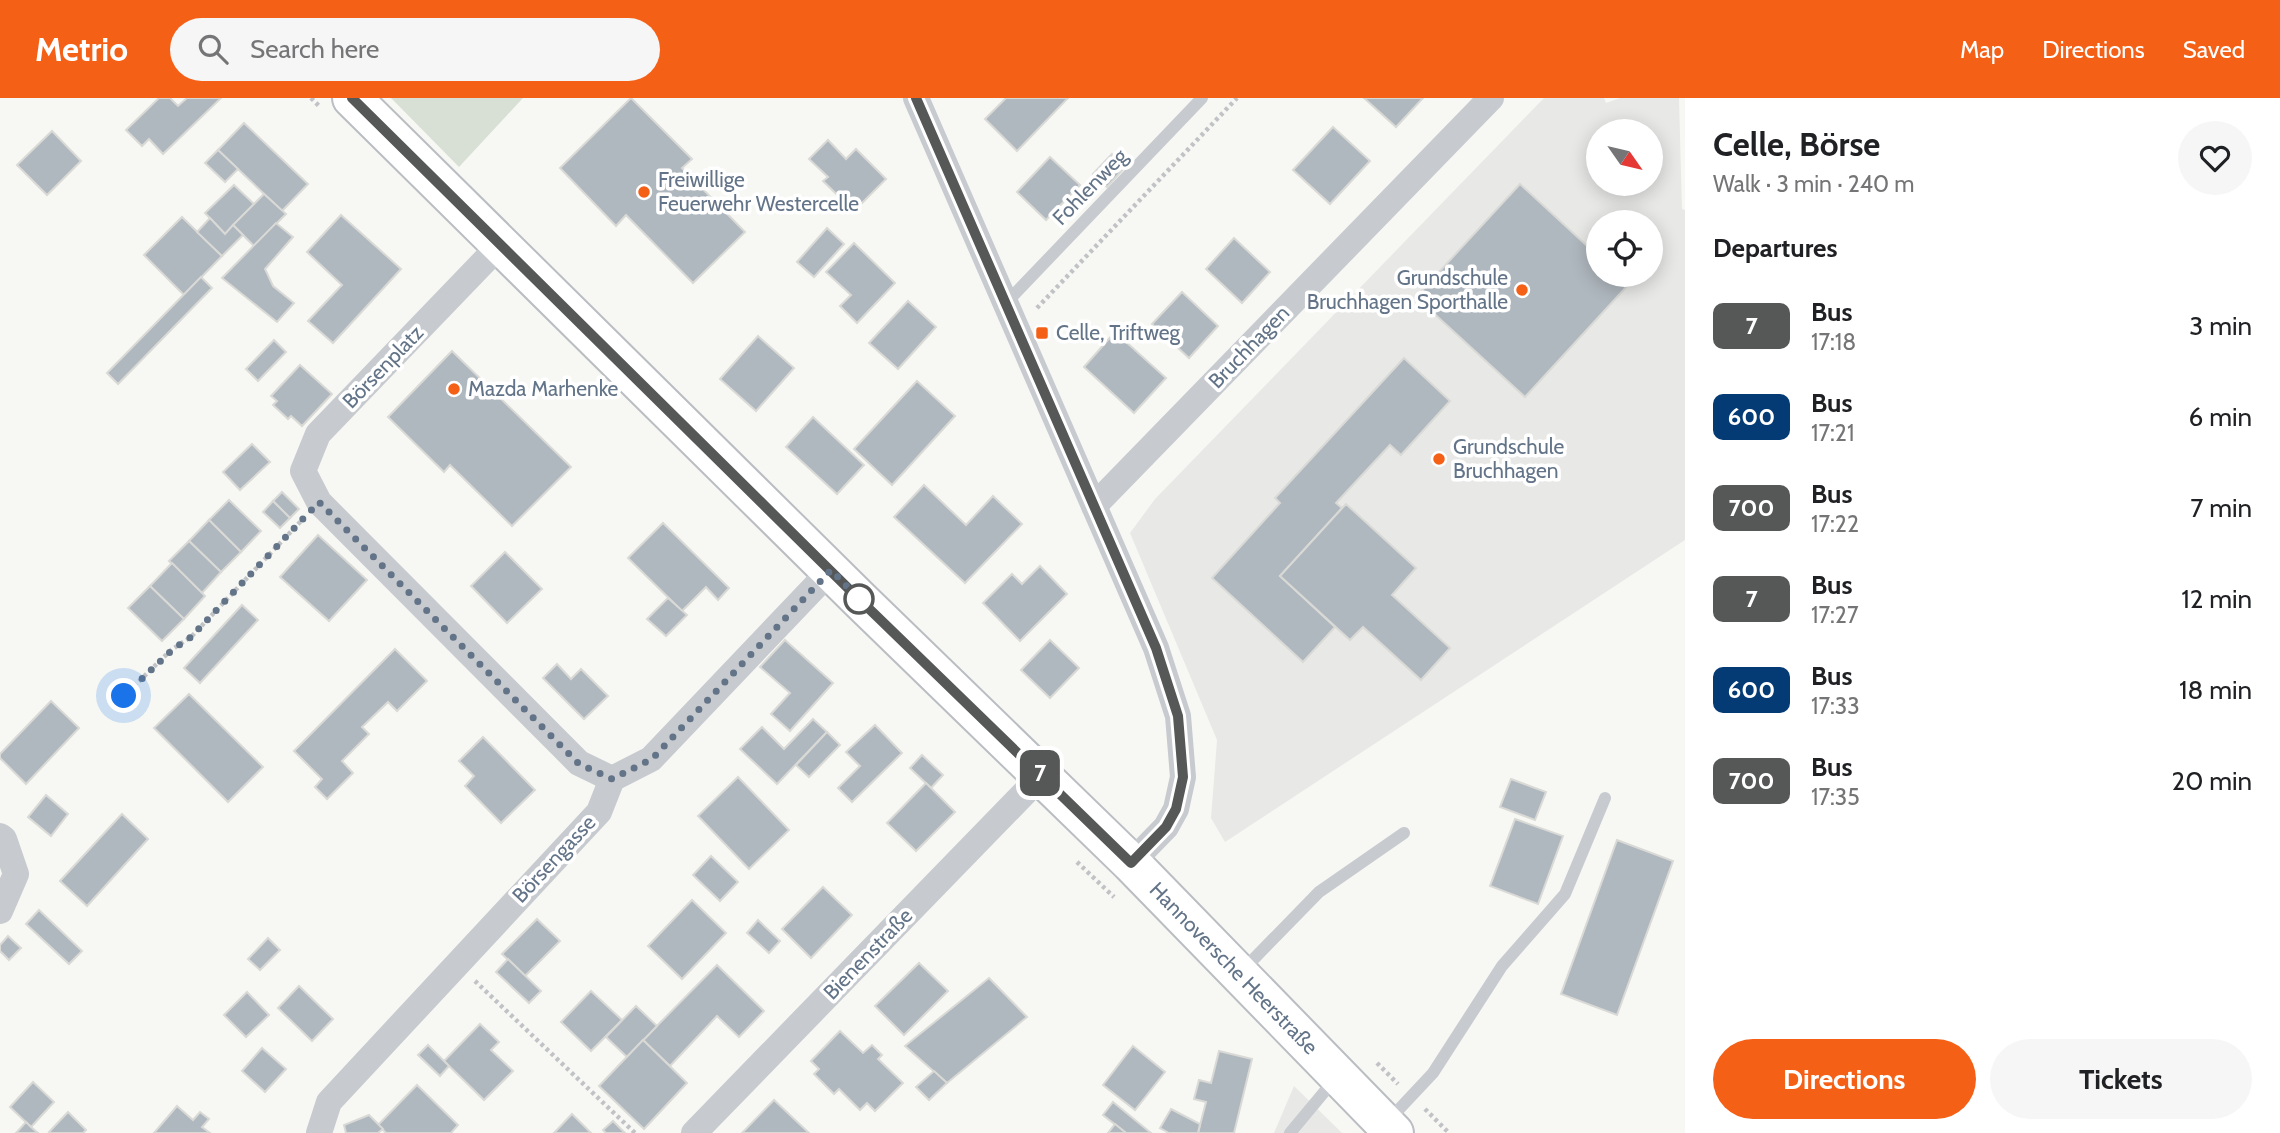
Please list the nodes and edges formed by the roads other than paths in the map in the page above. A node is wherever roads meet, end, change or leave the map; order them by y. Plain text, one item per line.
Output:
1 (352, 98) edge
2 (915, 98) edge
3 (1202, 98) edge
4 (1491, 98) edge
5 (500, 245) junction
6 (1006, 303) junction
7 (1094, 506) junction
8 (831, 570) junction
9 (1042, 775) junction
10 (612, 779) junction
11 (1605, 798) dead end
12 (1405, 833) dead end
13 (0, 836) edge
14 (1131, 863) junction
15 (0, 911) edge
16 (1238, 974) junction
17 (1337, 1077) junction
18 (1389, 1129) edge
19 (319, 1133) edge
20 (694, 1133) edge
21 (1290, 1133) edge

1 - 5 main road, Hannoversche Heerstraße
2 - 6 street
3 - 6 lane, Fohlenweg
4 - 7 street, Bruchhagen
5 - 8 main road, Hannoversche Heerstraße
5 - 10 street, Börsenplatz
6 - 7 street
7 - 14 street
8 - 9 main road, Hannoversche Heerstraße
8 - 10 street
9 - 14 main road, Hannoversche Heerstraße
9 - 20 street, Bienenstraße
10 - 19 street, Börsengasse
11 - 18 lane
12 - 16 lane
13 - 15 street
14 - 16 main road, Hannoversche Heerstraße
16 - 17 main road, Hannoversche Heerstraße
17 - 18 main road, Hannoversche Heerstraße
17 - 21 lane

